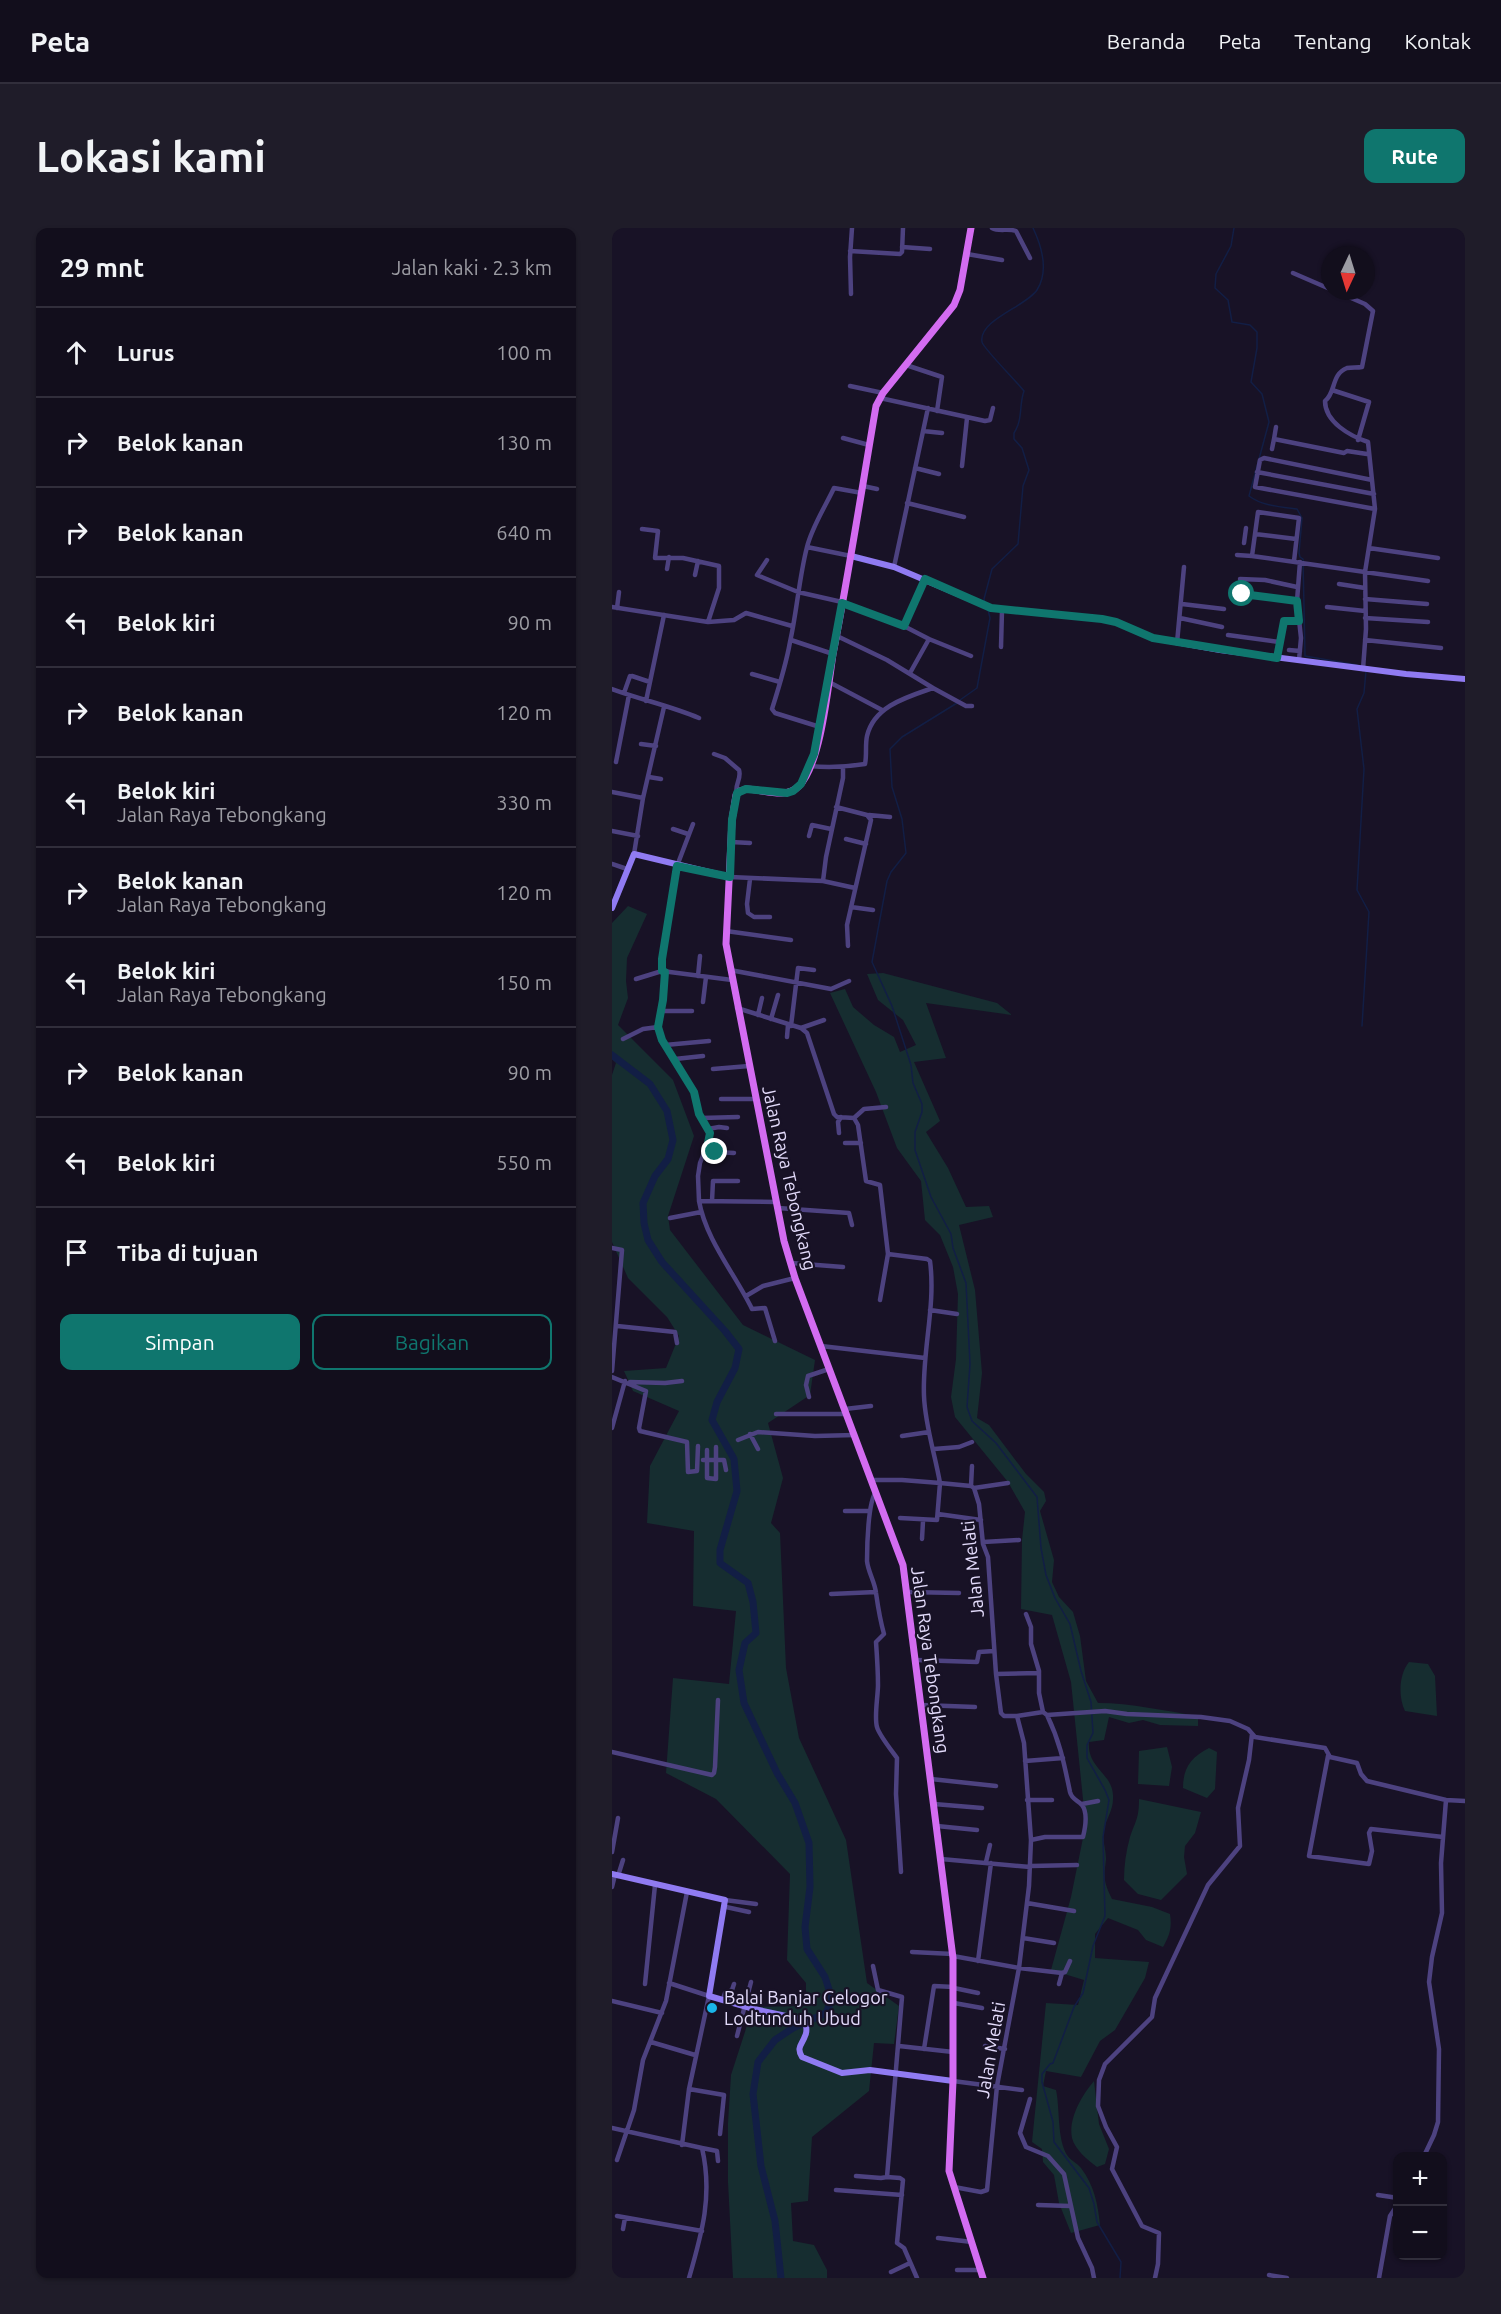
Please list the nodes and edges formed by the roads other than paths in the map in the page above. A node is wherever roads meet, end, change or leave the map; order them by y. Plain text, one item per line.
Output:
1 (852, 228) edge
2 (903, 228) edge
3 (971, 228) edge
4 (993, 228) edge
5 (902, 247) junction
6 (930, 249) dead end
7 (850, 250) junction
8 (967, 254) junction
9 (1030, 258) dead end
10 (1002, 260) dead end
11 (1293, 273) dead end
12 (1321, 285) edge
13 (851, 294) dead end
14 (1355, 300) edge
15 (906, 365) junction
16 (850, 386) dead end
17 (1332, 390) junction
18 (882, 395) junction
19 (928, 408) junction
20 (993, 408) dead end
21 (937, 411) junction
22 (967, 418) junction
23 (1276, 427) dead end
24 (923, 431) junction
25 (942, 433) dead end
26 (843, 438) dead end
27 (1274, 439) junction
28 (1358, 440) junction
29 (869, 445) junction
30 (1272, 449) dead end
31 (1367, 454) junction
32 (962, 466) dead end
33 (915, 468) junction
34 (1257, 472) junction
35 (939, 474) dead end
36 (1372, 480) junction
37 (877, 489) dead end
38 (862, 490) junction
39 (1374, 494) junction
40 (907, 503) junction
41 (1375, 509) junction
42 (964, 517) dead end
43 (642, 530) dead end
44 (1255, 531) junction
45 (1296, 539) junction
46 (1244, 543) dead end
47 (807, 547) junction
48 (1369, 548) junction
49 (1237, 555) dead end
50 (851, 556) junction
51 (1252, 556) junction
52 (669, 557) junction
53 (1438, 558) dead end
54 (767, 560) dead end
55 (699, 561) junction
56 (1297, 561) junction
57 (894, 567) junction
58 (1184, 567) dead end
59 (667, 569) dead end
60 (1365, 572) junction
61 (695, 575) dead end
62 (925, 579) junction
63 (1240, 579) dead end
64 (1428, 581) dead end
65 (1339, 584) dead end
66 (1297, 587) junction
67 (1365, 588) junction
68 (619, 592) dead end
69 (798, 592) junction
70 (1242, 594) dead end
71 (1365, 599) junction
72 (1297, 601) junction
73 (842, 603) junction
74 (1182, 604) junction
75 (1427, 604) dead end
76 (615, 607) edge
77 (1327, 607) dead end
78 (1224, 609) dead end
79 (1002, 610) junction
80 (1365, 610) junction
81 (664, 615) junction
82 (1180, 618) junction
83 (1365, 618) junction
84 (1299, 621) junction
85 (708, 622) junction
86 (1428, 622) dead end
87 (792, 626) junction
88 (904, 626) junction
89 (1222, 627) dead end
90 (1228, 635) dead end
91 (837, 636) junction
92 (929, 639) junction
93 (791, 640) junction
94 (1365, 640) junction
95 (1279, 642) junction
96 (1177, 643) junction
97 (1000, 647) dead end
98 (1441, 648) dead end
99 (1289, 650) dead end
100 (1300, 651) junction
101 (834, 654) junction
102 (971, 656) dead end
103 (1277, 658) junction
104 (1299, 661) junction
105 (1363, 669) junction
106 (910, 673) junction
107 (752, 674) dead end
108 (1465, 679) edge
109 (829, 681) junction
110 (650, 682) junction
111 (780, 682) junction
112 (933, 688) junction
113 (612, 689) edge
114 (627, 694) junction
115 (646, 701) junction
116 (972, 706) dead end
117 (664, 707) junction
118 (882, 710) junction
119 (699, 718) dead end
120 (820, 727) junction
121 (641, 744) dead end
122 (656, 746) junction
123 (714, 754) dead end
124 (616, 762) dead end
125 (810, 766) junction
126 (843, 768) junction
127 (649, 777) junction
128 (661, 779) dead end
129 (612, 792) edge
130 (737, 793) junction
131 (643, 798) junction
132 (836, 807) junction
133 (869, 815) junction
134 (890, 817) dead end
135 (693, 824) dead end
136 (673, 829) dead end
137 (831, 829) junction
138 (612, 831) edge
139 (688, 834) junction
140 (638, 836) junction
141 (809, 836) dead end
142 (846, 839) dead end
143 (731, 842) junction
144 (750, 843) dead end
145 (866, 844) junction
146 (634, 854) junction
147 (612, 864) edge
148 (677, 866) junction
149 (627, 869) junction
150 (730, 877) junction
151 (750, 879) junction
152 (823, 880) junction
153 (855, 888) junction
154 (851, 907) junction
155 (612, 908) edge
156 (873, 910) dead end
157 (770, 917) dead end
158 (726, 931) junction
159 (791, 940) dead end
160 (848, 946) dead end
161 (700, 956) dead end
162 (730, 970) junction
163 (814, 970) dead end
164 (664, 971) junction
165 (698, 976) junction
166 (706, 977) junction
167 (636, 979) dead end
168 (732, 980) junction
169 (849, 981) dead end
170 (796, 982) junction
171 (778, 995) dead end
172 (762, 998) dead end
173 (703, 1002) dead end
174 (737, 1008) junction
175 (660, 1011) junction
176 (692, 1011) dead end
177 (758, 1015) junction
178 (771, 1019) junction
179 (824, 1020) dead end
180 (790, 1026) junction
181 (658, 1027) junction
182 (803, 1030) junction
183 (787, 1037) dead end
184 (623, 1038) dead end
185 (709, 1041) dead end
186 (665, 1045) junction
187 (703, 1056) dead end
188 (675, 1059) junction
189 (749, 1066) junction
190 (714, 1070) dead end
191 (721, 1099) dead end
192 (755, 1099) junction
193 (886, 1107) dead end
194 (738, 1117) dead end
195 (841, 1117) junction
196 (701, 1118) junction
197 (854, 1118) junction
198 (727, 1128) dead end
199 (708, 1129) junction
200 (839, 1133) dead end
201 (845, 1143) dead end
202 (861, 1143) junction
203 (707, 1148) junction
204 (734, 1153) dead end
205 (738, 1181) dead end
206 (699, 1201) junction
207 (712, 1201) junction
208 (777, 1205) junction
209 (701, 1212) junction
210 (670, 1218) dead end
211 (852, 1225) dead end
212 (612, 1248) edge
213 (888, 1254) junction
214 (790, 1263) junction
215 (843, 1267) dead end
216 (795, 1278) junction
217 (746, 1296) junction
218 (615, 1298) edge
219 (880, 1300) dead end
220 (930, 1310) junction
221 (957, 1314) dead end
222 (617, 1326) junction
223 (775, 1341) dead end
224 (677, 1342) dead end
225 (821, 1346) junction
226 (924, 1358) junction
227 (830, 1369) junction
228 (612, 1371) edge
229 (612, 1377) edge
230 (626, 1381) junction
231 (682, 1381) dead end
232 (809, 1397) dead end
233 (871, 1406) dead end
234 (845, 1412) junction
235 (776, 1414) dead end
236 (612, 1428) edge
237 (929, 1432) junction
238 (750, 1434) junction
239 (855, 1435) junction
240 (902, 1436) dead end
241 (738, 1440) dead end
242 (972, 1443) dead end
243 (698, 1446) dead end
244 (716, 1448) dead end
245 (758, 1449) dead end
246 (934, 1449) junction
247 (707, 1450) dead end
248 (698, 1459) junction
249 (706, 1460) junction
250 (716, 1460) junction
251 (972, 1467) dead end
252 (726, 1470) dead end
253 (872, 1480) junction
254 (940, 1483) junction
255 (1008, 1483) dead end
256 (973, 1487) junction
257 (876, 1492) junction
258 (845, 1510) dead end
259 (870, 1511) junction
260 (938, 1514) junction
261 (900, 1518) dead end
262 (981, 1520) junction
263 (923, 1521) junction
264 (922, 1539) dead end
265 (1018, 1540) dead end
266 (982, 1542) junction
267 (876, 1592) junction
268 (907, 1593) junction
269 (958, 1593) dead end
270 (831, 1594) dead end
271 (1026, 1614) dead end
272 (994, 1651) junction
273 (916, 1660) junction
274 (1039, 1673) junction
275 (996, 1674) junction
276 (718, 1700) dead end
277 (922, 1705) junction
278 (975, 1707) dead end
279 (1045, 1714) junction
280 (1017, 1716) junction
281 (1252, 1734) junction
282 (612, 1752) edge
283 (1328, 1756) junction
284 (1063, 1758) junction
285 (1025, 1761) junction
286 (931, 1779) junction
287 (996, 1786) dead end
288 (1027, 1800) junction
289 (1052, 1800) dead end
290 (1446, 1800) junction
291 (1098, 1801) dead end
292 (1465, 1801) edge
293 (934, 1803) junction
294 (1082, 1804) junction
295 (982, 1808) dead end
296 (618, 1818) dead end
297 (937, 1826) junction
298 (977, 1830) dead end
299 (1443, 1837) junction
300 (1031, 1840) junction
301 (990, 1845) dead end
302 (612, 1852) edge
303 (941, 1858) junction
304 (623, 1860) dead end
305 (989, 1862) junction
306 (1077, 1865) dead end
307 (1031, 1867) junction
308 (901, 1872) dead end
309 (615, 1875) edge
310 (656, 1885) junction
311 (612, 1887) edge
312 (687, 1892) junction
313 (726, 1903) junction
314 (1027, 1903) junction
315 (756, 1904) dead end
316 (1074, 1911) dead end
317 (749, 1912) dead end
318 (1023, 1938) junction
319 (1054, 1943) dead end
320 (912, 1952) dead end
321 (953, 1955) junction
322 (978, 1961) junction
323 (1070, 1961) dead end
324 (873, 1966) dead end
325 (1019, 1968) junction
326 (1062, 1973) junction
327 (751, 1982) dead end
328 (669, 1983) junction
329 (645, 1984) dead end
330 (734, 1984) dead end
331 (1059, 1984) dead end
332 (954, 1987) junction
333 (978, 1993) dead end
334 (709, 1996) junction
335 (723, 2000) junction
336 (612, 2001) edge
337 (954, 2003) junction
338 (746, 2006) junction
339 (982, 2008) dead end
340 (662, 2013) junction
341 (737, 2036) dead end
342 (651, 2042) junction
343 (899, 2046) junction
344 (985, 2046) dead end
345 (924, 2049) junction
346 (1005, 2049) junction
347 (953, 2052) junction
348 (695, 2055) junction
349 (896, 2074) junction
350 (953, 2081) junction
351 (997, 2086) junction
352 (689, 2089) junction
353 (1022, 2090) dead end
354 (1030, 2099) dead end
355 (612, 2128) edge
356 (629, 2131) junction
357 (720, 2134) dead end
358 (682, 2145) junction
359 (702, 2148) junction
360 (1426, 2152) edge
361 (617, 2160) dead end
362 (718, 2161) dead end
363 (856, 2176) dead end
364 (887, 2177) junction
365 (954, 2187) junction
366 (836, 2190) dead end
367 (902, 2195) junction
368 (1378, 2195) dead end
369 (1393, 2197) edge
370 (1038, 2205) dead end
371 (1070, 2206) junction
372 (1397, 2206) edge
373 (617, 2216) dead end
374 (625, 2218) junction
375 (623, 2229) dead end
376 (702, 2231) junction
377 (938, 2238) dead end
378 (972, 2242) junction
379 (910, 2264) junction
380 (957, 2270) dead end
381 (891, 2271) dead end
382 (982, 2274) edge
383 (1269, 2275) dead end
384 (689, 2278) edge
385 (917, 2278) edge
386 (1094, 2278) edge
387 (1155, 2278) edge
388 (1287, 2278) edge
389 (1379, 2278) edge

1 - 7 street
2 - 5 street
3 - 8 main road
4 - 9 street
5 - 6 street
5 - 7 street
7 - 13 street
8 - 10 street
8 - 15 main road
11 - 12 street
14 - 17 street
15 - 18 main road
15 - 21 street
16 - 18 street
17 - 28 street
17 - 28 street
18 - 19 street
18 - 29 main road
19 - 21 street
19 - 24 street
20 - 22 street
21 - 22 street
22 - 32 street
23 - 27 street
24 - 25 street
24 - 33 street
26 - 29 street
27 - 30 street
27 - 31 street
28 - 31 street
29 - 38 main road
31 - 36 street
33 - 35 street
33 - 40 street
34 - 36 street
34 - 39 street
34 - 41 street
36 - 39 street
37 - 38 street
38 - 47 street
38 - 50 main road
39 - 41 street
40 - 42 street
40 - 57 street
41 - 48 street
43 - 52 street
44 - 45 street
44 - 45 street
44 - 46 street
44 - 51 street
45 - 56 street
47 - 50 street
47 - 69 street
48 - 53 street
48 - 60 street
49 - 51 street
50 - 57 main road
50 - 73 main road
51 - 56 street
52 - 55 street
52 - 59 street
54 - 69 street
55 - 61 street
55 - 85 street
56 - 60 street
56 - 66 street
57 - 62 main road
58 - 74 street
60 - 64 street
60 - 67 street
62 - 79 main road
62 - 88 street
63 - 66 street
65 - 67 street
66 - 72 street
67 - 71 street
68 - 76 street
69 - 73 street
69 - 87 street
70 - 72 street
71 - 75 street
71 - 80 street
72 - 84 street
73 - 88 street
73 - 91 main road
74 - 78 street
74 - 82 street
76 - 81 street
77 - 80 street
79 - 96 main road
79 - 97 street
80 - 83 street
81 - 85 street
81 - 110 street
82 - 89 street
82 - 96 street
83 - 86 street
83 - 94 street
84 - 95 street
84 - 100 street
85 - 87 street
87 - 93 street
88 - 92 street
90 - 95 street
91 - 101 main road
91 - 106 street
92 - 102 street
92 - 106 street
93 - 101 street
93 - 111 street
94 - 98 street
94 - 105 street
95 - 103 street
96 - 103 main road
99 - 100 street
100 - 104 street
101 - 109 main road
103 - 104 main road
104 - 105 main road
105 - 108 main road
106 - 112 street
107 - 111 street
109 - 118 street
109 - 120 main road
110 - 114 street
110 - 115 street
111 - 120 street
112 - 116 street
112 - 118 street
113 - 114 street
114 - 115 street
114 - 124 street
115 - 117 street
117 - 119 street
117 - 122 street
118 - 126 street
120 - 125 main road
121 - 122 street
122 - 127 street
123 - 130 street
125 - 126 street
125 - 130 main road
126 - 132 street
127 - 128 street
127 - 131 street
129 - 131 street
130 - 143 main road, Jalan Raya Tebongkang
131 - 140 street
132 - 133 street
132 - 137 street
133 - 134 street
133 - 145 street
135 - 139 street
136 - 139 street
137 - 141 street
137 - 152 street
138 - 140 street
139 - 148 street
140 - 146 street
142 - 145 street
143 - 144 street
143 - 150 main road, Jalan Raya Tebongkang
145 - 153 street
146 - 148 main road
146 - 149 main road
147 - 149 street
148 - 150 main road
148 - 164 street
149 - 155 main road
150 - 151 street
150 - 158 main road, Jalan Raya Tebongkang
151 - 152 street
151 - 157 street
152 - 153 street
153 - 154 street
154 - 156 street
154 - 160 street
158 - 159 street
158 - 162 main road, Jalan Raya Tebongkang
161 - 165 street
162 - 168 main road, Jalan Raya Tebongkang
162 - 170 street
163 - 170 street
164 - 165 street
164 - 167 street
164 - 175 street
165 - 166 street
166 - 168 street
166 - 173 street
168 - 174 main road, Jalan Raya Tebongkang
169 - 170 street
170 - 180 street
171 - 178 street
172 - 177 street
174 - 177 street
174 - 189 main road, Jalan Raya Tebongkang
175 - 176 street
175 - 181 street
177 - 178 street
178 - 180 street
179 - 182 street
180 - 182 street
180 - 183 street
181 - 184 street
181 - 186 street
182 - 195 street
185 - 186 street
186 - 188 street
187 - 188 street
188 - 196 street
189 - 190 street
189 - 192 main road, Jalan Raya Tebongkang
191 - 192 street
192 - 208 main road, Jalan Raya Tebongkang
193 - 197 street
194 - 196 street
195 - 197 street
195 - 200 street
196 - 199 street
197 - 202 street
198 - 199 street
199 - 203 street
201 - 202 street
202 - 213 street
203 - 204 street
203 - 206 street
205 - 207 street
206 - 207 street
206 - 209 street
207 - 208 street
208 - 211 street
208 - 214 main road, Jalan Raya Tebongkang
209 - 210 street
209 - 217 street
212 - 218 street
213 - 219 street
213 - 220 street
214 - 215 street
214 - 216 main road, Jalan Raya Tebongkang
216 - 217 street
216 - 225 main road, Jalan Raya Tebongkang
217 - 223 street
218 - 222 street
220 - 221 street
220 - 226 street
222 - 224 street
222 - 228 street
225 - 226 street
225 - 227 main road, Jalan Raya Tebongkang
226 - 237 street
227 - 232 street
227 - 234 main road, Jalan Raya Tebongkang
229 - 230 street
230 - 231 street
230 - 236 street
230 - 248 street
233 - 234 street
234 - 235 street
234 - 239 main road, Jalan Raya Tebongkang
237 - 240 street
237 - 246 street
238 - 239 street
238 - 241 street
238 - 245 street
239 - 253 main road, Jalan Raya Tebongkang
242 - 246 street
243 - 248 street
244 - 250 street
246 - 254 street
247 - 249 street
248 - 249 street
249 - 250 street
249 - 250 street
250 - 252 street
251 - 256 street, Jalan Melati
253 - 254 street
253 - 257 main road, Jalan Raya Tebongkang
254 - 256 street
254 - 260 street
255 - 256 street
256 - 262 street, Jalan Melati
257 - 259 street
257 - 268 main road, Jalan Raya Tebongkang
258 - 259 street
259 - 267 street
260 - 262 street
260 - 263 street
261 - 263 street
262 - 266 street, Jalan Melati
263 - 264 street
265 - 266 street
266 - 272 street, Jalan Melati
267 - 270 street
267 - 308 street
268 - 269 street
268 - 273 main road, Jalan Raya Tebongkang
271 - 274 street
272 - 273 street
272 - 275 street, Jalan Melati
273 - 277 main road, Jalan Raya Tebongkang
274 - 275 street
274 - 279 street
275 - 280 street, Jalan Melati
276 - 282 street
277 - 278 street
277 - 286 main road, Jalan Raya Tebongkang
279 - 280 street
279 - 281 street
279 - 284 street
280 - 285 street, Jalan Melati
281 - 283 street
281 - 387 street
283 - 290 street
283 - 299 street
284 - 285 street
284 - 294 street
285 - 288 street, Jalan Melati
286 - 287 street
286 - 293 main road, Jalan Raya Tebongkang
288 - 289 street
288 - 300 street, Jalan Melati
290 - 292 street
290 - 299 street
291 - 294 street
293 - 295 street
293 - 297 main road, Jalan Raya Tebongkang
294 - 300 street
296 - 302 street
297 - 298 street
297 - 303 main road, Jalan Raya Tebongkang
299 - 360 street
300 - 307 street, Jalan Melati
301 - 305 street
303 - 305 street
303 - 321 main road, Jalan Raya Tebongkang
304 - 309 street
305 - 307 street
305 - 322 street
306 - 307 street
307 - 314 street, Jalan Melati
309 - 310 main road
309 - 311 street
310 - 312 main road
310 - 329 street
312 - 313 main road
312 - 328 street
313 - 315 street
313 - 317 street
313 - 334 main road
314 - 316 street
314 - 318 street, Jalan Melati
318 - 319 street
318 - 325 street, Jalan Melati
320 - 321 street
321 - 322 street
321 - 332 main road, Jalan Raya Tebongkang
322 - 325 street
323 - 326 street
324 - 343 street
325 - 326 street
325 - 346 street, Jalan Melati
326 - 331 street
327 - 338 street
328 - 334 street
328 - 340 street
330 - 335 street
332 - 333 street
332 - 337 main road, Jalan Raya Tebongkang
332 - 345 street
334 - 335 main road
334 - 348 street
335 - 338 main road
336 - 340 street
337 - 339 street
337 - 347 main road, Jalan Raya Tebongkang
338 - 341 street
338 - 349 main road
340 - 342 street
342 - 348 street
342 - 356 street
343 - 345 street
343 - 349 street
344 - 346 street
345 - 347 street
346 - 351 street, Jalan Melati
347 - 350 main road, Jalan Raya Tebongkang
348 - 352 street
349 - 350 main road
349 - 364 street
350 - 351 street
350 - 365 main road, Jalan Raya Tebongkang
351 - 353 street
351 - 365 street, Jalan Melati
352 - 357 street
352 - 358 street
354 - 371 street
355 - 356 street
356 - 358 street
356 - 361 street
358 - 359 street
359 - 362 street
359 - 376 street
363 - 364 street
364 - 367 street
365 - 378 main road, Jalan Raya Tebongkang
366 - 367 street
367 - 379 street
368 - 369 street
370 - 371 street
371 - 386 street
372 - 389 street
373 - 374 street
374 - 375 street
374 - 376 street
376 - 384 street
377 - 378 street
378 - 382 main road, Jalan Raya Tebongkang
379 - 381 street
379 - 385 street
380 - 382 street
383 - 388 street

